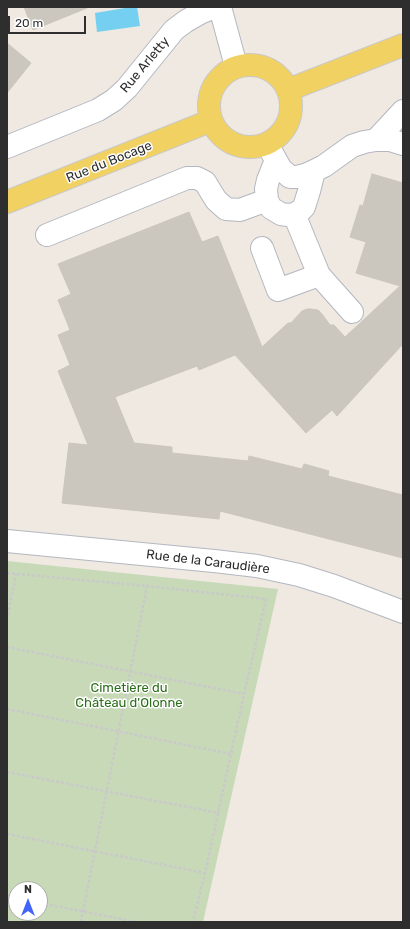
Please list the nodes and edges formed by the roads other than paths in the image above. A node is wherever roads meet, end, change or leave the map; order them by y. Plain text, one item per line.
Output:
1 (215, 7) edge
2 (220, 7) edge
3 (403, 45) edge
4 (236, 66) junction
5 (288, 90) junction
6 (403, 111) edge
7 (210, 121) junction
8 (376, 140) junction
9 (403, 144) edge
10 (7, 147) edge
11 (271, 152) junction
12 (314, 171) junction
13 (267, 200) junction
14 (7, 202) edge
15 (294, 214) junction
16 (47, 235) dead end
17 (262, 248) dead end
18 (319, 275) junction
19 (352, 312) dead end
20 (7, 541) edge
21 (403, 612) edge

1 - 10 street, Rue Arletty
2 - 4 street
3 - 5 main road
4 - 5 main road
4 - 7 main road
5 - 11 main road
6 - 8 street
7 - 11 main road
7 - 14 main road, Rue du Bocage
8 - 9 street
8 - 12 street
11 - 12 street
11 - 13 street
12 - 15 street
13 - 15 street
13 - 16 street
15 - 18 street
17 - 18 street
18 - 19 street
20 - 21 street, Rue de la Caraudière

